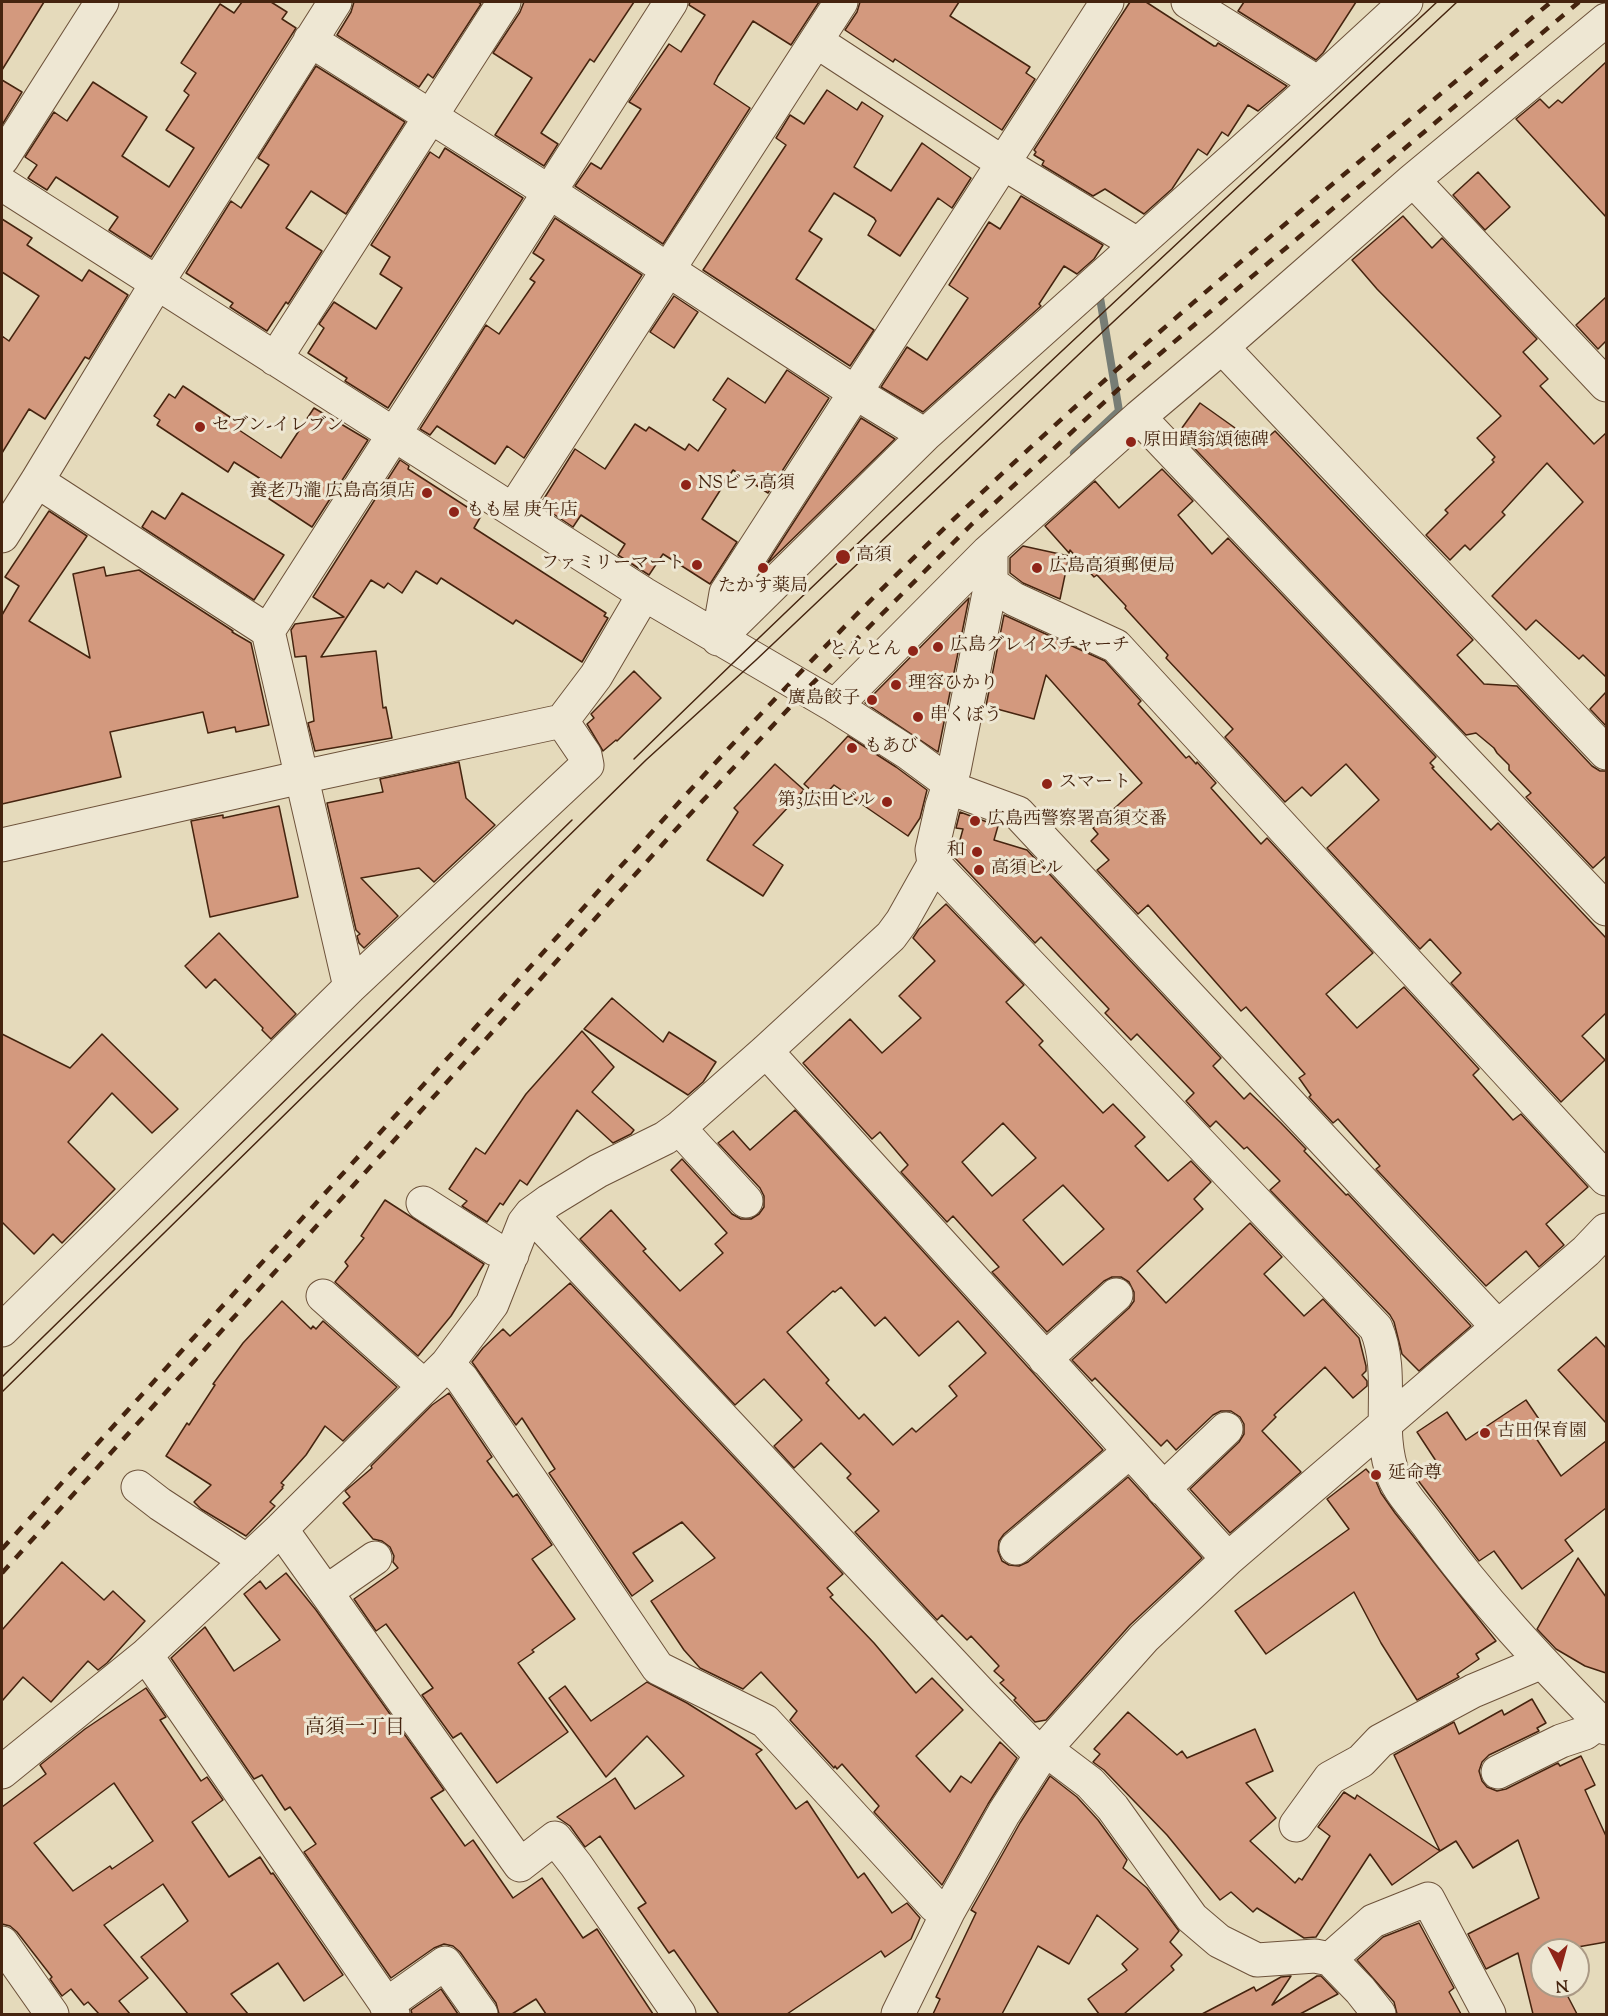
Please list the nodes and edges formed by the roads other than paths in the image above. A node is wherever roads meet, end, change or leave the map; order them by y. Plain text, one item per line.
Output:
1 (102, 2) edge
2 (334, 2) edge
3 (504, 2) edge
4 (670, 2) edge
5 (841, 2) edge
6 (1107, 2) edge
7 (1188, 2) edge
8 (1406, 2) edge
9 (1606, 20) edge
10 (310, 40) junction
11 (816, 41) junction
12 (1318, 83) junction
13 (431, 117) junction
14 (2, 159) edge
15 (1002, 163) junction
16 (1413, 180) junction
17 (2, 184) edge
18 (548, 191) junction
19 (1137, 243) junction
20 (669, 270) junction
21 (157, 283) junction
22 (1222, 347) junction
23 (275, 358) junction
24 (1606, 385) edge
25 (856, 393) junction
26 (1138, 417) junction
27 (393, 434) junction
28 (925, 435) junction
29 (37, 481) junction
30 (513, 510) junction
31 (2, 536) edge
32 (990, 568) junction
33 (644, 594) junction
34 (268, 631) junction
35 (718, 639) junction
36 (835, 706) junction
37 (562, 721) junction
38 (1606, 753) edge
39 (303, 777) junction
40 (949, 783) junction
41 (2, 845) edge
42 (934, 864) junction
43 (1606, 909) edge
44 (350, 987) junction
45 (766, 1051) junction
46 (679, 1128) junction
47 (1606, 1179) edge
48 (746, 1201) dead end
49 (423, 1203) dead end
50 (531, 1214) junction
51 (1606, 1230) edge
52 (512, 1256) junction
53 (1116, 1295) dead end
54 (323, 1296) dead end
55 (1498, 1327) junction
56 (2, 1330) edge
57 (1045, 1359) junction
58 (435, 1375) junction
59 (1385, 1423) junction
60 (1225, 1428) dead end
61 (1129, 1452) junction
62 (138, 1487) dead end
63 (1163, 1489) junction
64 (281, 1529) junction
65 (1016, 1548) dead end
66 (375, 1558) dead end
67 (1228, 1559) junction
68 (247, 1561) junction
69 (326, 1592) junction
70 (146, 1655) junction
71 (1542, 1662) junction
72 (1603, 1725) edge
73 (1045, 1749) junction
74 (2, 1772) edge
75 (1498, 1772) dead end
76 (1296, 1825) dead end
77 (948, 1912) junction
78 (2, 1943) edge
79 (1330, 1959) junction
80 (390, 2010) edge
81 (52, 2014) edge
82 (481, 2014) edge
83 (680, 2014) edge
84 (898, 2014) edge
85 (1379, 2014) edge
86 (1489, 2014) edge

1 - 14 street
2 - 10 street
3 - 13 street
4 - 18 street
5 - 11 street
6 - 15 street
7 - 12 street
8 - 12 street
9 - 16 street
10 - 13 street
10 - 21 street
11 - 15 street
11 - 20 street
12 - 19 street
13 - 18 street
13 - 23 street
15 - 19 street
15 - 25 street
16 - 22 street
16 - 24 street
17 - 21 street
18 - 20 street
18 - 27 street
19 - 28 street
20 - 25 street
20 - 30 street
21 - 23 street
21 - 29 street
22 - 26 street
22 - 38 street
23 - 27 street
25 - 28 street
25 - 35 street
26 - 32 street
26 - 43 street
27 - 30 street
27 - 34 street
28 - 35 street
29 - 31 street
29 - 34 street
30 - 33 street
32 - 36 street
32 - 40 street
32 - 47 street
33 - 35 street
33 - 37 street
34 - 39 street
35 - 36 street
36 - 40 street
37 - 39 street
37 - 44 street
39 - 41 street
39 - 44 street
40 - 42 street
40 - 55 street
42 - 45 street
42 - 59 street
44 - 56 street
45 - 46 street
45 - 57 street
46 - 48 street
46 - 50 street
49 - 52 street
50 - 52 street
50 - 73 street
51 - 55 street
52 - 58 street
53 - 57 street
54 - 58 street
55 - 59 street
57 - 61 street
58 - 64 street
58 - 77 street
59 - 67 street
59 - 71 street
60 - 63 street
61 - 63 street
61 - 65 street
62 - 68 street
63 - 67 street
64 - 68 street
64 - 69 street
66 - 69 street
67 - 73 street
68 - 70 street
69 - 83 street
70 - 74 street
70 - 80 street
71 - 72 street
71 - 76 street
72 - 75 street
73 - 77 street
73 - 79 street
77 - 84 street
78 - 81 street
79 - 85 street
79 - 86 street
80 - 82 street

